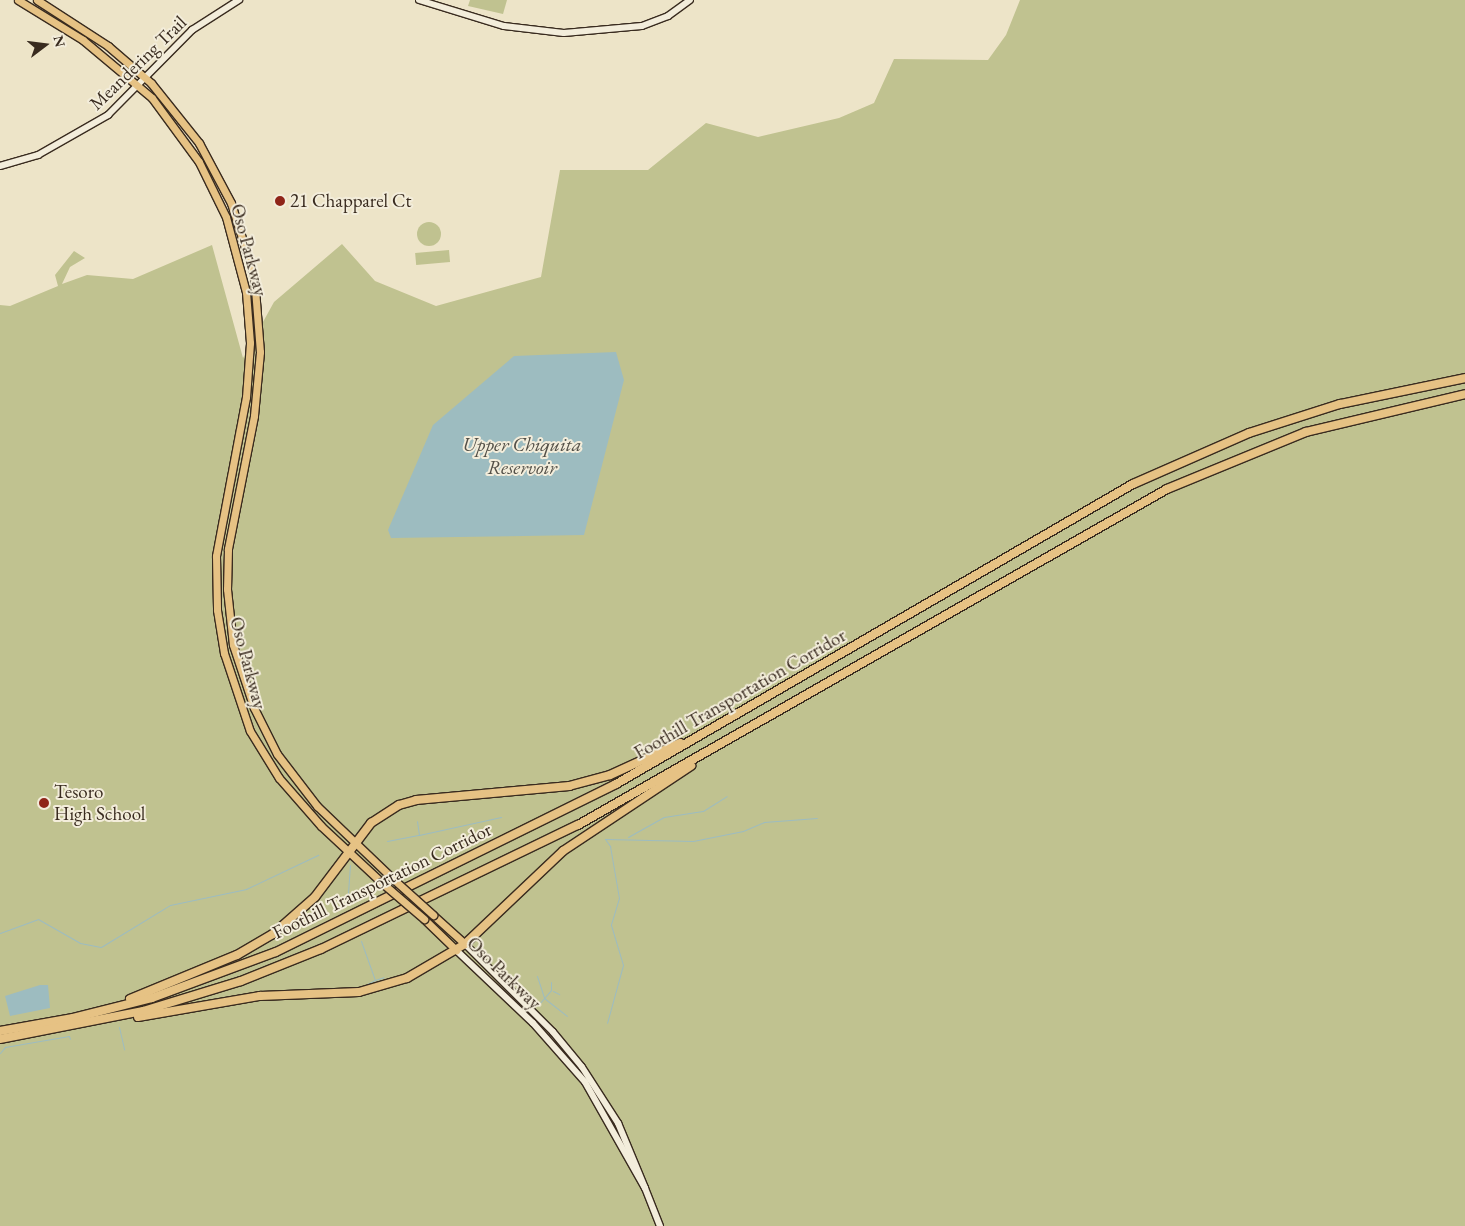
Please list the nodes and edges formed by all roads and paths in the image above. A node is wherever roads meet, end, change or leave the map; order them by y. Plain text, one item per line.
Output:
1 (18, 0) edge
2 (37, 0) edge
3 (239, 0) edge
4 (419, 0) edge
5 (690, 0) edge
6 (146, 78) junction
7 (139, 84) junction
8 (0, 166) edge
9 (1465, 378) edge
10 (1465, 394) edge
11 (803, 697) junction
12 (262, 726) junction
13 (250, 730) junction
14 (707, 730) junction
15 (355, 842) junction
16 (349, 853) junction
17 (465, 944) junction
18 (456, 950) junction
19 (93, 1023) junction
20 (24, 1027) junction
21 (0, 1031) edge
22 (0, 1039) edge
23 (645, 1188) junction
24 (660, 1226) edge

1 - 7 main road, Oso Parkway
2 - 6 main road, Oso Parkway
3 - 6 main road, Meandering Trail
4 - 5 main road
6 - 7 main road, Meandering Trail
6 - 12 main road, Oso Parkway
7 - 8 main road, Meandering Trail
7 - 13 main road, Oso Parkway
9 - 14 highway, Foothill Transportation Corridor
10 - 11 highway, Foothill Transportation Corridor
11 - 17 highway
11 - 19 highway, Foothill Transportation Corridor
12 - 13 main road
12 - 15 main road, Oso Parkway
13 - 16 main road, Oso Parkway
14 - 15 highway
14 - 20 highway, Foothill Transportation Corridor
15 - 16 highway
15 - 17 main road, Oso Parkway, bridge
16 - 18 main road, Oso Parkway, bridge
16 - 20 highway
17 - 18 highway
17 - 23 main road, Oso Parkway
18 - 19 highway
18 - 23 main road, Oso Parkway
19 - 22 highway
20 - 21 highway
23 - 24 main road, Oso Parkway

